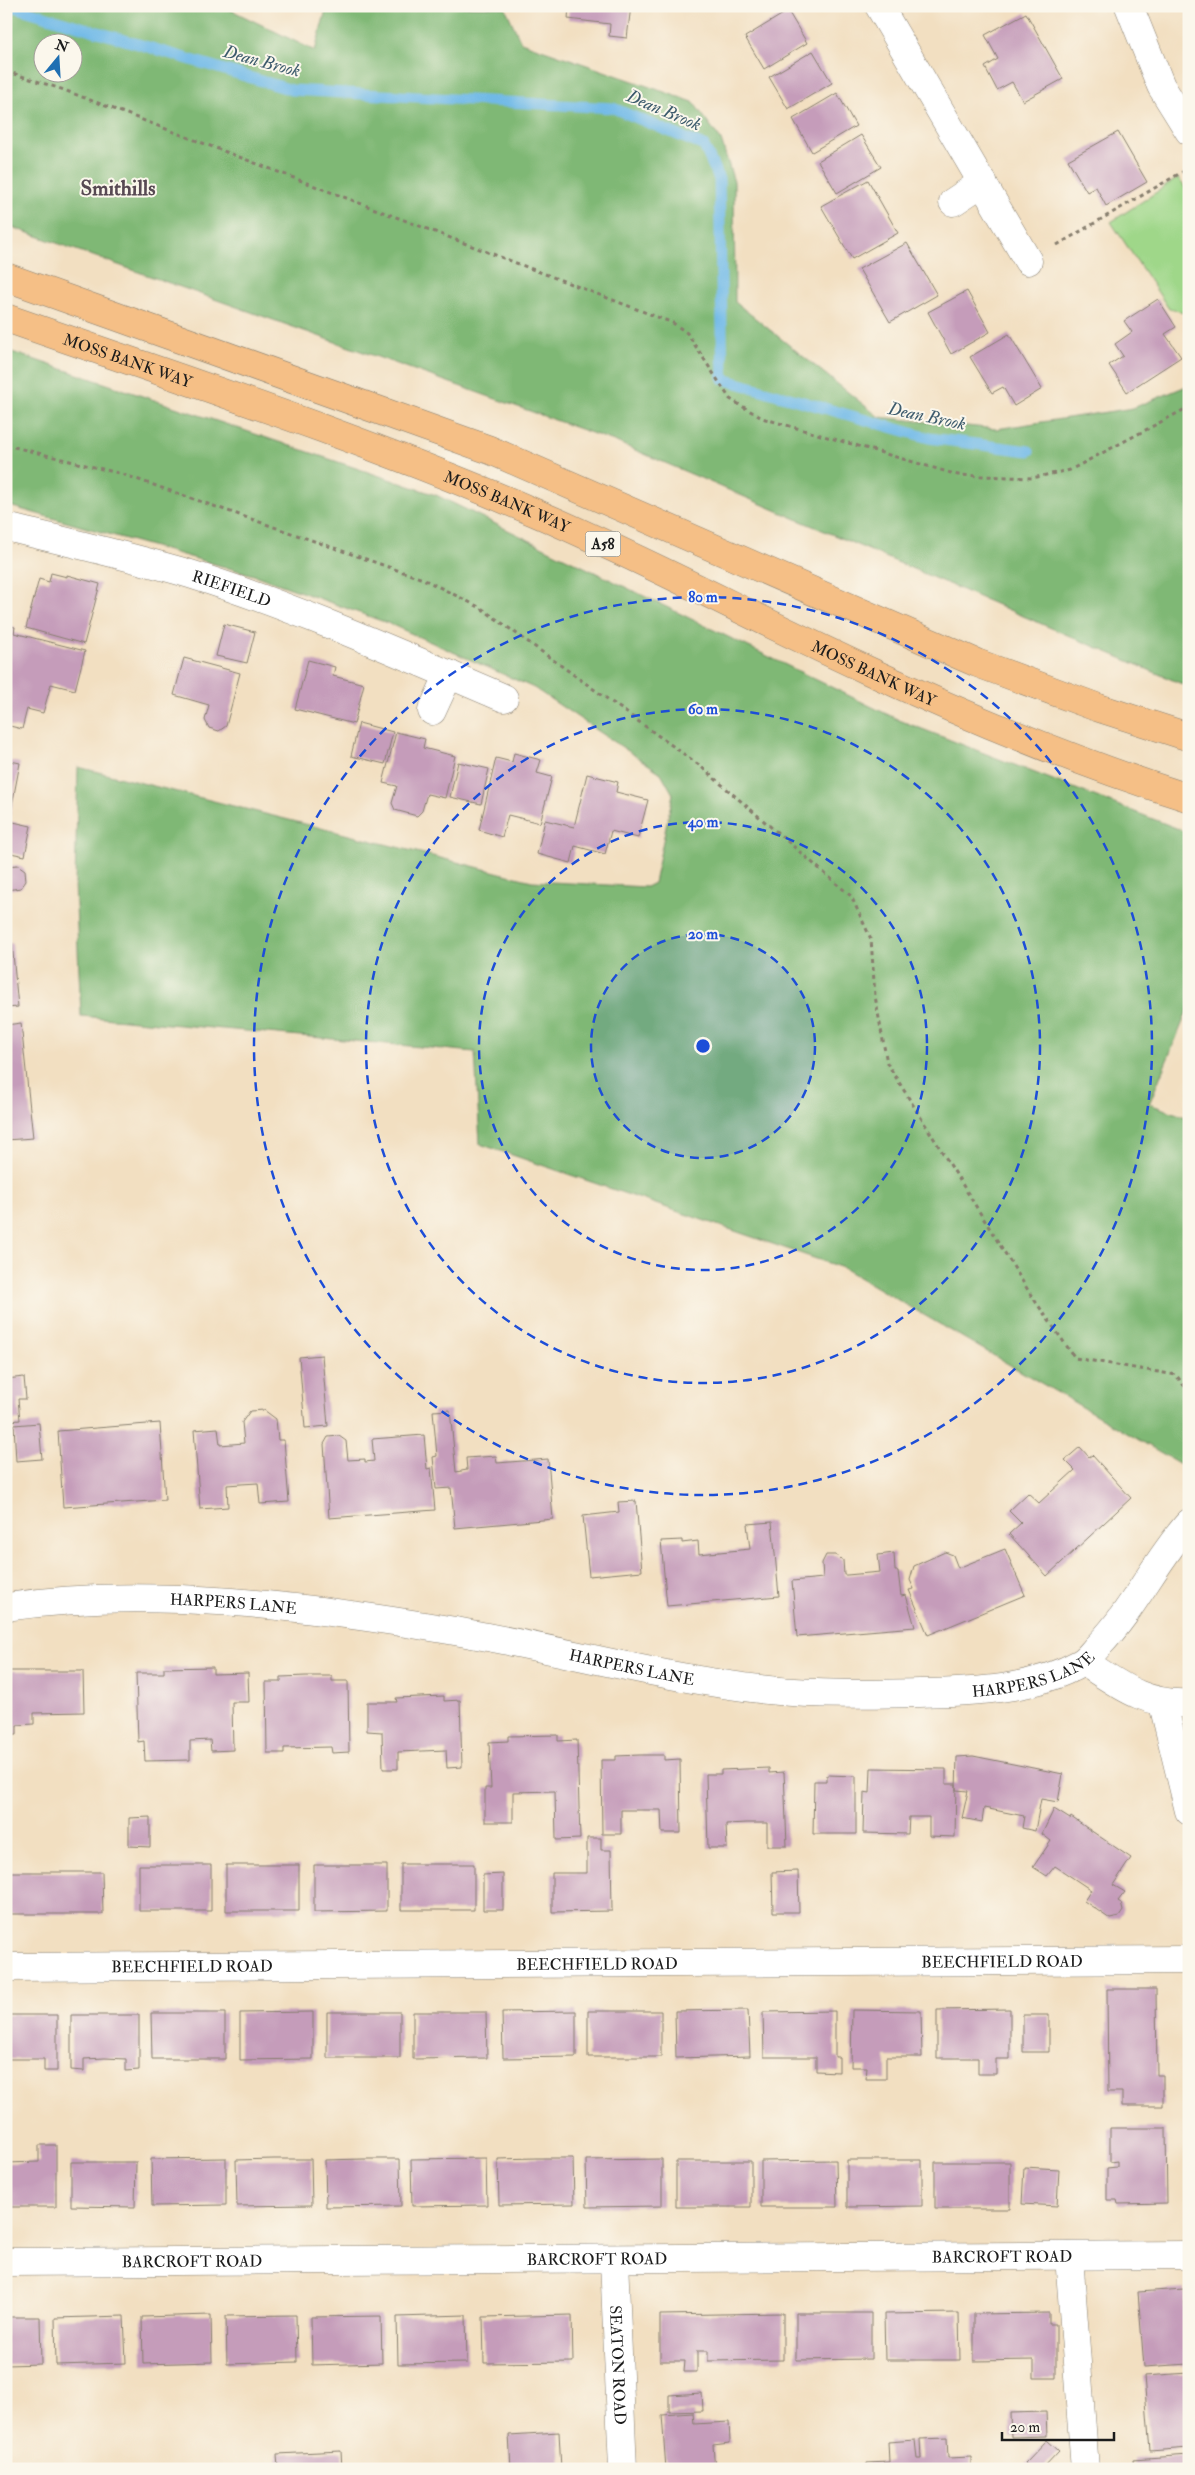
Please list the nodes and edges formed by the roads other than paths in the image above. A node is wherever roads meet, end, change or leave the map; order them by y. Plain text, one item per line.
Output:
1 (879, 6) edge
2 (1130, 6) edge
3 (1189, 132) edge
4 (983, 182) junction
5 (953, 202) dead end
6 (1028, 261) road end
7 (6, 277) edge
8 (6, 318) edge
9 (6, 527) edge
10 (449, 674) junction
11 (504, 698) dead end
12 (432, 711) dead end
13 (1189, 737) edge
14 (1189, 798) edge
15 (1189, 1522) edge
16 (6, 1607) edge
17 (1084, 1662) junction
18 (1176, 1704) edge
19 (1189, 1811) edge
20 (1189, 1960) edge
21 (6, 1967) edge
22 (1189, 2255) edge
23 (1070, 2256) junction
24 (614, 2260) junction
25 (6, 2262) edge
26 (623, 2469) edge
27 (1085, 2469) edge

1 - 4 street
2 - 3 street
4 - 5 street
4 - 6 street
7 - 13 highway, A58
8 - 14 highway, MOSS BANK WAY / A58
9 - 10 street, RIEFIELD
10 - 11 street, RIEFIELD
10 - 12 street
15 - 17 street, HARPERS LANE
16 - 17 street, HARPERS LANE
17 - 18 street
18 - 19 street
20 - 21 street, BEECHFIELD ROAD
22 - 23 street, BARCROFT ROAD
23 - 24 street, BARCROFT ROAD
23 - 27 street
24 - 25 street, BARCROFT ROAD
24 - 26 street, SEATON ROAD

